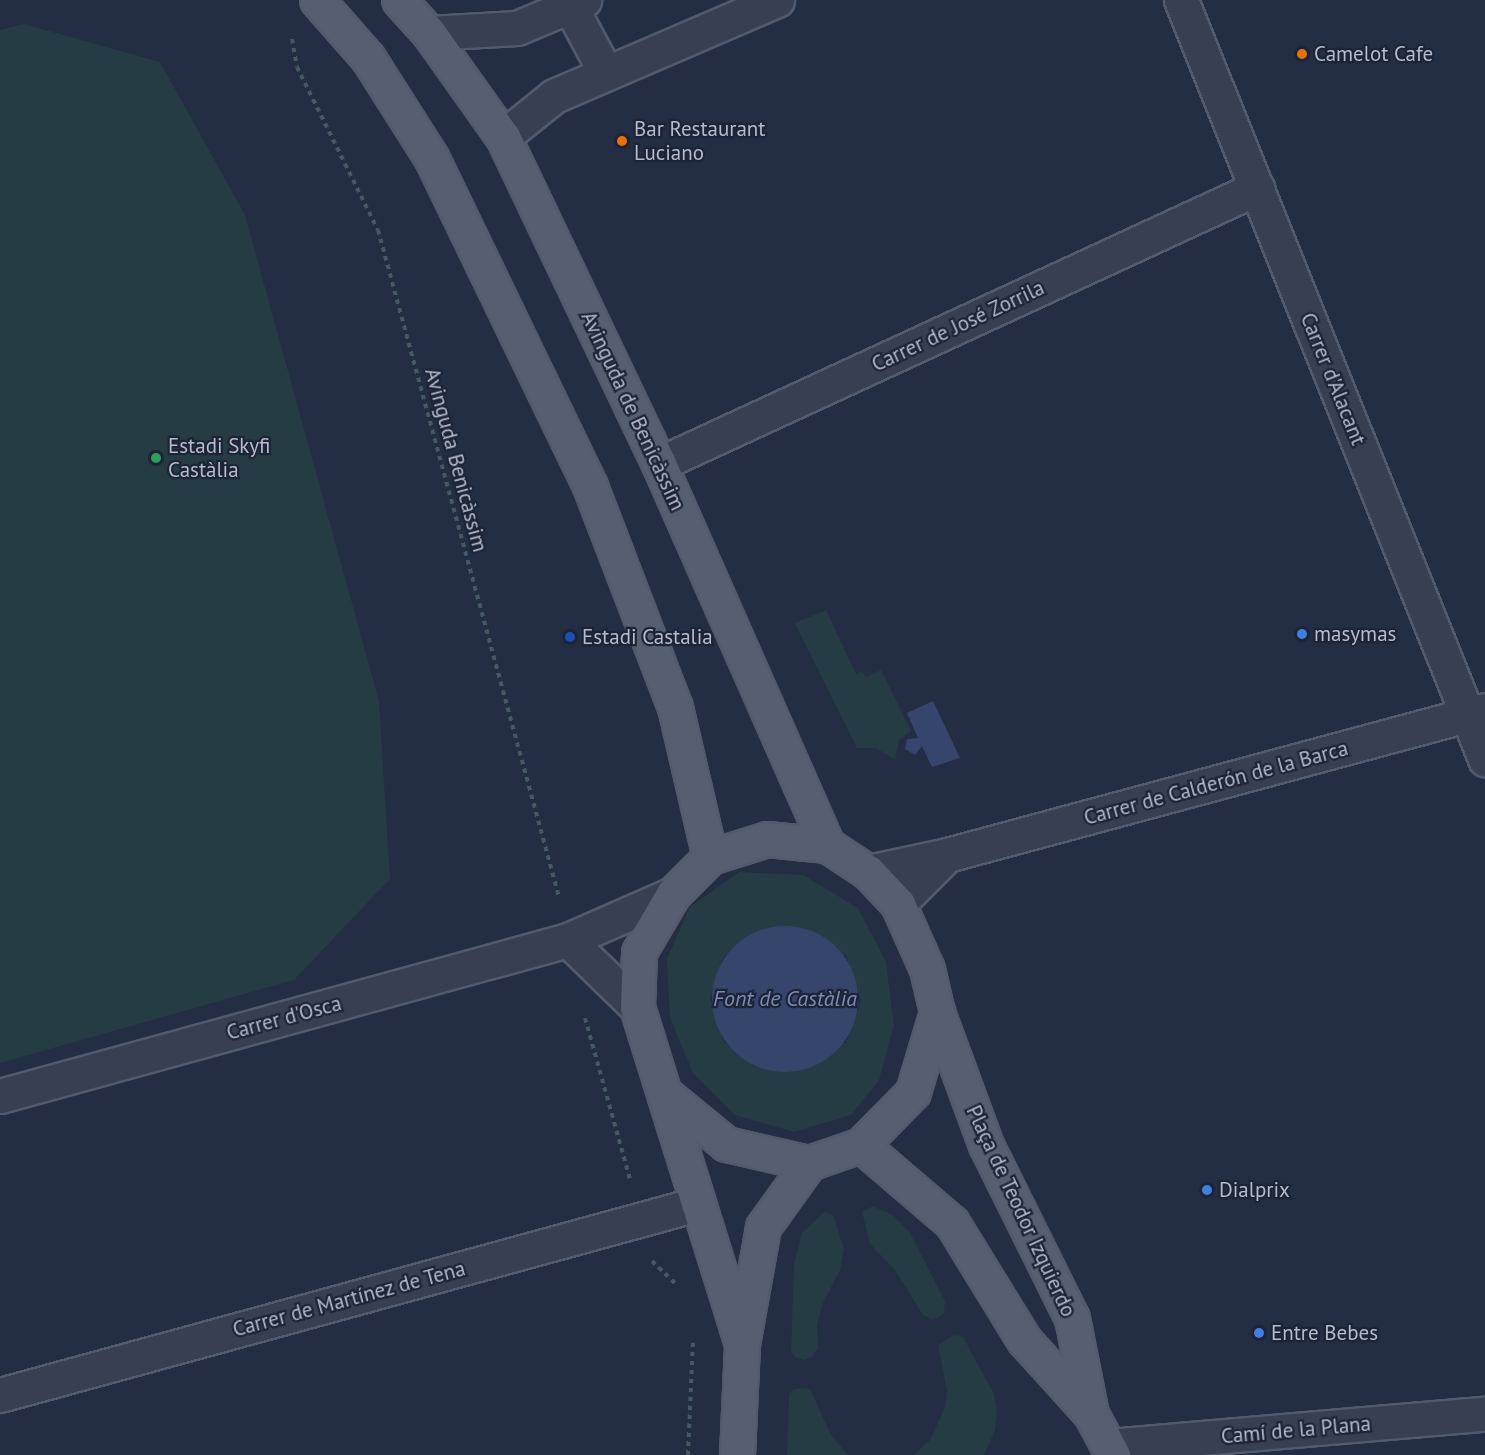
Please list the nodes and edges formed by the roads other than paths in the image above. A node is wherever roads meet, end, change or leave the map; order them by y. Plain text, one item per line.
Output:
1 (316, 0) edge
2 (399, 0) edge
3 (777, 0) edge
4 (1181, 0) edge
5 (577, 3) edge
6 (429, 33) junction
7 (606, 73) junction
8 (503, 137) junction
9 (1257, 188) junction
10 (659, 464) junction
11 (1476, 712) edge
12 (1485, 759) edge
13 (827, 845) junction
14 (947, 855) junction
15 (710, 857) junction
16 (868, 872) junction
17 (673, 894) junction
18 (898, 904) junction
19 (568, 940) junction
20 (637, 1007) junction
21 (937, 1012) junction
22 (665, 1095) junction
23 (0, 1096) edge
24 (861, 1145) junction
25 (809, 1163) junction
26 (698, 1204) junction
27 (742, 1344) junction
28 (0, 1395) edge
29 (1091, 1414) junction
30 (1485, 1414) edge
31 (1110, 1450) edge
32 (737, 1455) edge

1 - 15 main road
2 - 6 main road, Avinguda de Benicàssim
3 - 7 street
4 - 9 street, Carrer d'Alacant
5 - 6 street
5 - 7 street
6 - 8 main road, Avinguda de Benicàssim
7 - 8 street
8 - 10 main road, Avinguda de Benicàssim
9 - 10 street, Carrer de José Zorrila
9 - 11 street, Carrer d'Alacant
10 - 13 main road, Avinguda de Benicàssim
11 - 12 street, Carrer d'Alacant
11 - 14 street, Carrer de Calderón de la Barca
13 - 15 main road
13 - 16 main road, Plaça de Teodor Izquierdo
14 - 16 street, Carrer de Calderón de la Barca
14 - 18 street, Carrer de Calderón de la Barca
15 - 17 main road
16 - 18 main road, Plaça de Teodor Izquierdo
17 - 19 street, Carrer d'Osca
17 - 20 main road
18 - 21 main road, Plaça de Teodor Izquierdo
19 - 20 street
19 - 23 street, Carrer d'Osca
20 - 22 main road
21 - 24 main road
21 - 29 main road, Plaça de Teodor Izquierdo
22 - 25 main road
22 - 26 main road
24 - 25 main road
24 - 29 main road, Plaça de Teodor Izquierdo
25 - 27 main road
26 - 27 main road
26 - 28 street, Carrer de Martínez de Tena
27 - 32 main road
29 - 31 main road, Plaça de Teodor Izquierdo
30 - 31 street, Camí de la Plana

